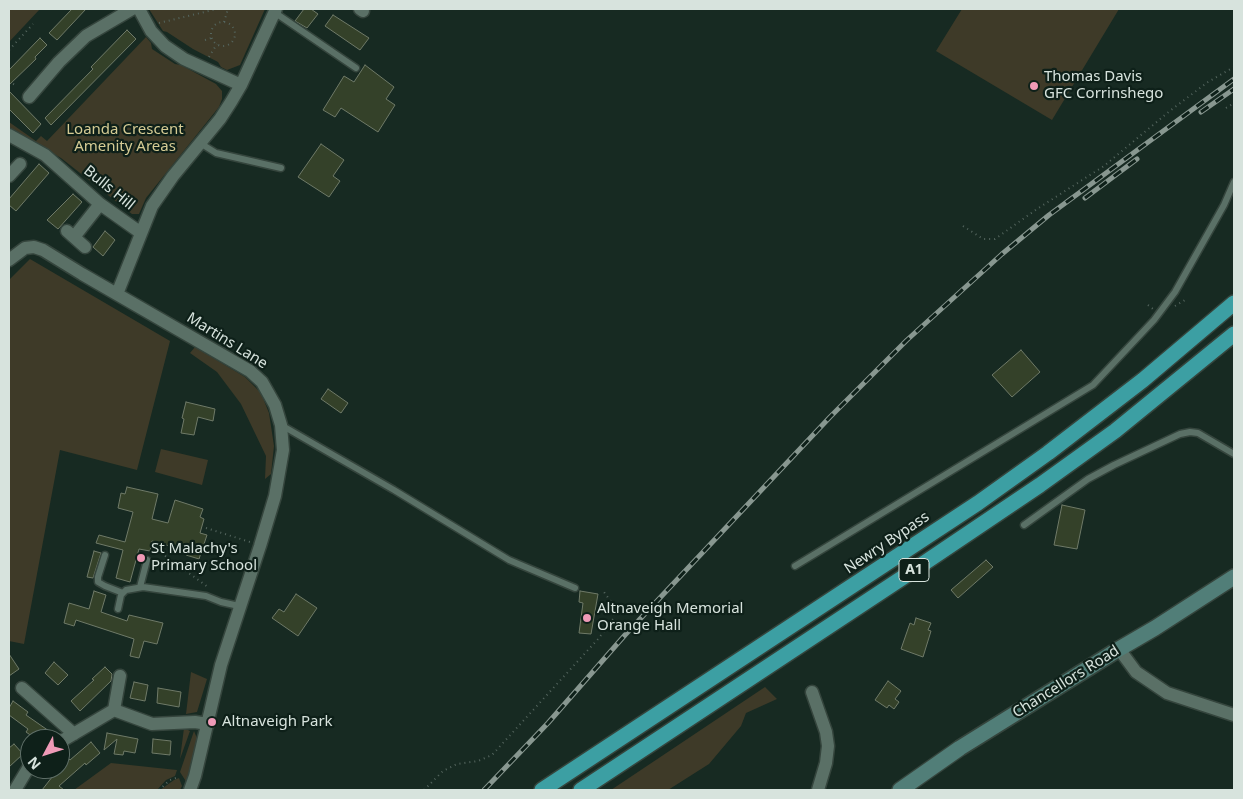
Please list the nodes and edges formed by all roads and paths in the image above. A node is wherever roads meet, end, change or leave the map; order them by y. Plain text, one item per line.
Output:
1 (132, 9) edge
2 (138, 9) edge
3 (217, 9) edge
4 (228, 9) edge
5 (275, 10) edge
6 (224, 22) junction
7 (33, 24) dead end
8 (155, 24) dead end
9 (211, 38) junction
10 (206, 40) dead end
11 (217, 44) junction
12 (9, 50) edge
13 (208, 59) dead end
14 (1234, 67) edge
15 (356, 68) dead end
16 (9, 83) edge
17 (241, 85) junction
18 (17, 86) dead end
19 (29, 97) dead end
20 (1234, 103) edge
21 (1226, 108) dead end
22 (9, 135) edge
23 (200, 143) junction
24 (281, 168) dead end
25 (1234, 182) edge
26 (100, 204) junction
27 (963, 226) dead end
28 (141, 233) junction
29 (84, 247) dead end
30 (9, 260) edge
31 (117, 294) junction
32 (1234, 303) edge
33 (1234, 334) edge
34 (281, 426) junction
35 (1234, 454) edge
36 (1024, 525) dead end
37 (206, 528) dead end
38 (250, 542) dead end
39 (157, 550) dead end
40 (105, 555) dead end
41 (147, 560) dead end
42 (796, 566) dead end
43 (1234, 577) edge
44 (140, 587) junction
45 (209, 588) dead end
46 (575, 588) dead end
47 (604, 592) dead end
48 (123, 593) junction
49 (239, 606) junction
50 (118, 609) dead end
51 (1119, 649) junction
52 (120, 676) dead end
53 (22, 688) dead end
54 (812, 692) dead end
55 (114, 710) junction
56 (1234, 716) edge
57 (208, 724) junction
58 (74, 734) junction
59 (70, 736) edge
60 (179, 777) dead end
61 (21, 779) edge
62 (15, 790) edge
63 (158, 790) edge
64 (190, 790) edge
65 (424, 790) edge
66 (542, 790) edge
67 (581, 790) edge
68 (818, 790) edge
69 (900, 790) edge

1 - 19 street
2 - 17 street
3 - 8 path
4 - 6 path
5 - 15 lane
5 - 17 street
6 - 9 path
6 - 11 path
7 - 12 path
9 - 10 path
9 - 11 path
11 - 13 path
14 - 27 path
16 - 18 path
17 - 23 street
20 - 21 path
22 - 26 street, Bulls Hill
23 - 24 lane
23 - 28 street
25 - 42 lane
26 - 28 street, Bulls Hill
26 - 29 street
28 - 31 street
30 - 31 street, Martins Lane
31 - 34 street, Martins Lane
32 - 66 highway, Newry Bypass / A1
33 - 67 highway, A1
34 - 46 lane
34 - 49 street, Martins Lane
35 - 36 lane
37 - 38 path
39 - 45 path
40 - 48 lane
41 - 44 lane
43 - 51 street, Chancellors Road
44 - 48 lane
44 - 49 lane
47 - 65 path
48 - 50 lane
49 - 57 street, Martins Lane
51 - 56 street
51 - 69 street, Chancellors Road
52 - 55 street
53 - 58 street
54 - 68 street
55 - 57 street
55 - 58 street
57 - 64 street, Martins Lane
58 - 59 street
60 - 63 path
61 - 62 street

